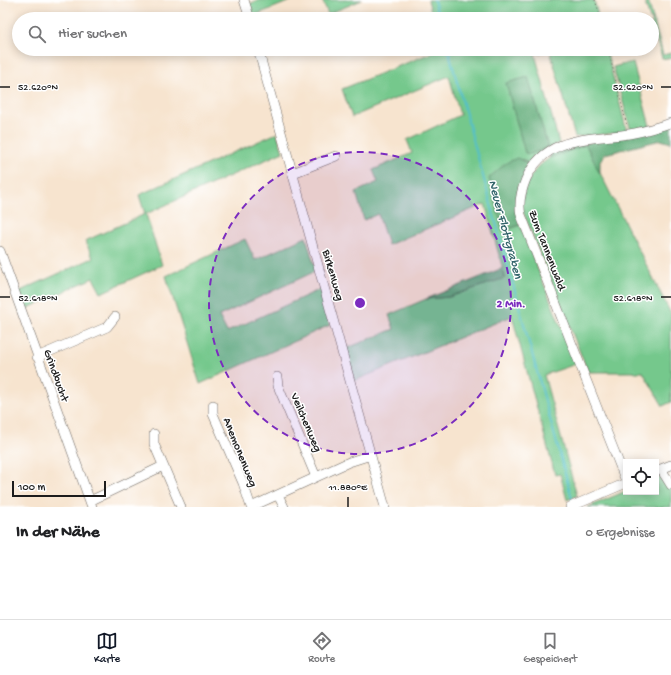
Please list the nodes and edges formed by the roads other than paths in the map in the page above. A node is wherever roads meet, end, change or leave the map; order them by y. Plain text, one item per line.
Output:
1 (244, 0) edge
2 (248, 12) edge
3 (260, 56) edge
4 (671, 123) edge
5 (336, 156) dead end
6 (293, 173) junction
7 (0, 251) edge
8 (115, 317) dead end
9 (37, 357) junction
10 (277, 377) dead end
11 (213, 405) dead end
12 (154, 434) dead end
13 (371, 455) junction
14 (671, 465) edge
15 (164, 466) junction
16 (659, 470) edge
17 (623, 474) edge
18 (316, 477) junction
19 (623, 483) edge
20 (671, 485) edge
21 (278, 495) junction
22 (91, 504) edge
23 (574, 505) edge
24 (181, 507) edge
25 (251, 507) edge
26 (284, 507) edge
27 (385, 507) edge

1 - 2 street
3 - 6 street, Birkenweg
4 - 17 street, Zum Tannenwald
5 - 6 street
6 - 13 street, Birkenweg
7 - 9 street, Grindbucht
8 - 9 street
9 - 22 street, Grindbucht
10 - 18 street, Veilchenweg
11 - 25 street, Anemonenweg
12 - 15 street
13 - 18 street
13 - 27 street, Birkenweg
14 - 16 street
15 - 22 street
15 - 24 street
16 - 20 street
18 - 21 street
19 - 23 street
21 - 25 street
21 - 26 street

